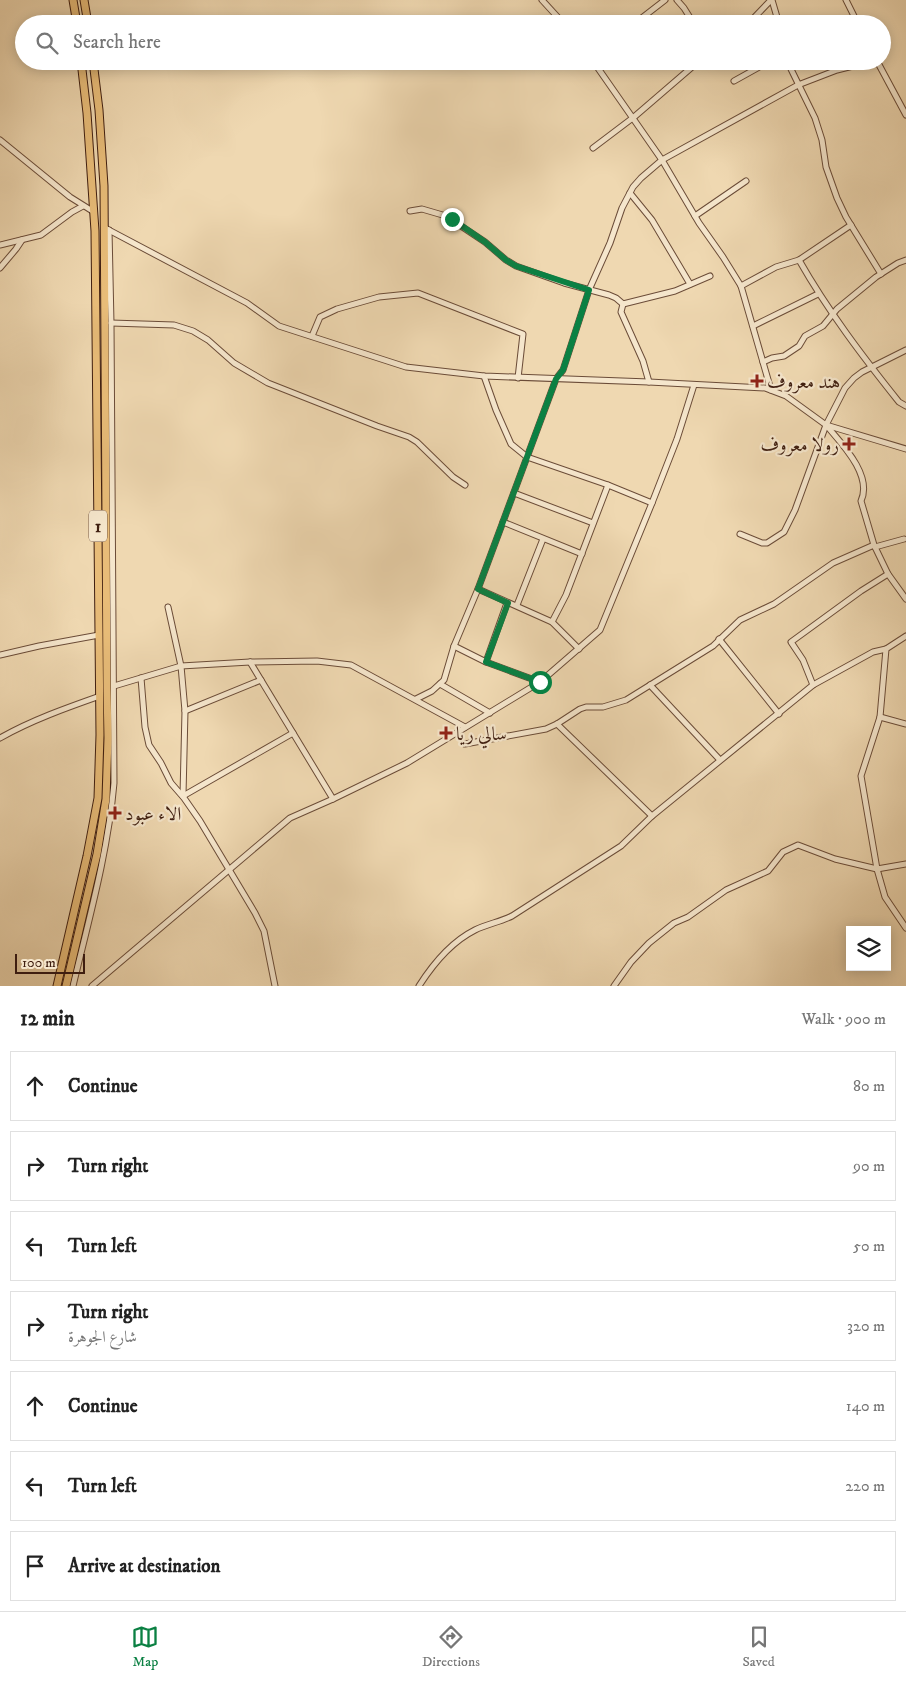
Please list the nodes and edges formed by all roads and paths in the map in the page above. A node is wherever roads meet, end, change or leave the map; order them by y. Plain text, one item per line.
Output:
1 (73, 0) edge
2 (84, 0) edge
3 (542, 0) edge
4 (666, 0) edge
5 (677, 0) edge
6 (772, 0) edge
7 (846, 0) edge
8 (76, 15) edge
9 (86, 15) edge
10 (556, 15) edge
11 (646, 15) edge
12 (688, 15) edge
13 (757, 15) edge
14 (776, 15) edge
15 (854, 15) edge
16 (82, 70) edge
17 (94, 70) edge
18 (600, 70) edge
19 (689, 70) edge
20 (754, 70) edge
21 (791, 70) edge
22 (837, 70) edge
23 (880, 70) edge
24 (734, 81) dead end
25 (798, 85) junction
26 (906, 115) edge
27 (634, 117) junction
28 (0, 140) edge
29 (593, 148) dead end
30 (662, 160) junction
31 (746, 181) dead end
32 (630, 193) junction
33 (83, 206) junction
34 (410, 211) dead end
35 (94, 212) junction
36 (695, 216) junction
37 (851, 225) junction
38 (107, 229) junction
39 (22, 240) junction
40 (0, 245) edge
41 (799, 260) junction
42 (906, 260) edge
43 (0, 268) edge
44 (880, 274) junction
45 (710, 276) dead end
46 (690, 284) junction
47 (741, 286) junction
48 (589, 290) junction
49 (818, 294) junction
50 (623, 304) junction
51 (832, 314) junction
52 (111, 323) junction
53 (753, 326) junction
54 (312, 336) junction
55 (906, 350) edge
56 (763, 362) junction
57 (872, 368) junction
58 (484, 376) junction
59 (518, 378) junction
60 (556, 379) junction
61 (649, 382) junction
62 (694, 385) junction
63 (771, 390) junction
64 (906, 406) edge
65 (826, 425) junction
66 (906, 449) edge
67 (528, 457) junction
68 (465, 485) dead end
69 (608, 485) junction
70 (514, 494) junction
71 (652, 503) junction
72 (503, 522) junction
73 (593, 523) junction
74 (740, 534) dead end
75 (543, 539) junction
76 (904, 539) dead end
77 (875, 546) junction
78 (582, 554) junction
79 (888, 574) junction
80 (478, 589) junction
81 (906, 599) edge
82 (508, 603) junction
83 (517, 605) junction
84 (168, 607) dead end
85 (552, 622) junction
86 (99, 635) junction
87 (906, 636) edge
88 (719, 639) junction
89 (454, 646) junction
90 (579, 649) junction
91 (886, 649) junction
92 (0, 655) edge
93 (250, 662) junction
94 (486, 662) junction
95 (180, 666) junction
96 (141, 678) junction
97 (261, 680) junction
98 (540, 682) junction
99 (440, 684) junction
100 (650, 685) junction
101 (813, 685) junction
102 (114, 686) junction
103 (100, 696) junction
104 (416, 699) junction
105 (184, 711) junction
106 (490, 713) junction
107 (779, 714) junction
108 (880, 717) junction
109 (557, 724) junction
110 (906, 724) edge
111 (465, 727) junction
112 (293, 733) junction
113 (0, 738) edge
114 (466, 744) dead end
115 (720, 760) junction
116 (183, 796) junction
117 (333, 799) junction
118 (652, 816) junction
119 (906, 864) edge
120 (877, 869) junction
121 (228, 870) junction
122 (906, 928) edge
123 (57, 986) edge
124 (66, 986) edge
125 (73, 986) edge
126 (92, 986) edge
127 (276, 986) edge
128 (420, 986) edge
129 (614, 986) edge

1 - 8 main road
2 - 9 main road
3 - 10 street
4 - 11 street
5 - 12 street
6 - 13 street
6 - 14 street
7 - 15 street
16 - 35 main road, 1
17 - 38 main road, 1
18 - 27 street
19 - 27 street
20 - 24 street
21 - 25 street
22 - 25 street
23 - 26 street
25 - 30 street
25 - 37 street
27 - 29 street
27 - 30 street
28 - 33 street
30 - 32 street
30 - 36 street
31 - 36 street
32 - 46 street
32 - 48 street
33 - 35 street
33 - 39 street
34 - 48 street
35 - 86 main road, 1
36 - 47 street
37 - 41 street
37 - 44 street
38 - 52 street
38 - 54 street
38 - 124 main road, 1
39 - 40 street
39 - 43 street
41 - 47 street
41 - 49 street
42 - 44 street
44 - 51 street
45 - 46 street
46 - 50 street
47 - 53 street
48 - 50 street
48 - 60 street
49 - 51 street
49 - 53 street
50 - 61 street
51 - 56 street
51 - 57 street
52 - 68 street
52 - 102 street
53 - 56 street
54 - 58 street
54 - 59 street
55 - 57 street
56 - 63 street
57 - 64 street
57 - 65 street
58 - 59 street
58 - 67 street
59 - 60 street
60 - 61 street
60 - 67 street
61 - 62 street
62 - 63 street
62 - 71 street
63 - 65 street
65 - 66 street
65 - 74 street
65 - 77 street
67 - 69 street
67 - 70 street
69 - 71 street
69 - 73 street
70 - 72 street
70 - 73 street
71 - 90 street
72 - 75 street
72 - 80 street
73 - 78 street
75 - 78 street
75 - 83 street
76 - 77 street
77 - 79 street
77 - 88 street
78 - 85 street
79 - 81 street
79 - 101 street
80 - 82 street
80 - 89 street
82 - 83 street
82 - 94 street
83 - 85 street
84 - 95 street
85 - 90 street
86 - 92 street
86 - 103 main road, 1
87 - 91 street
88 - 100 street
88 - 107 street
89 - 94 street
89 - 99 street
90 - 98 street
91 - 101 street
91 - 108 street
93 - 95 street
93 - 97 street
93 - 104 street
94 - 98 street
95 - 96 street
95 - 105 street
96 - 102 street
96 - 116 street
97 - 105 street
97 - 112 street
98 - 106 street
99 - 104 street
99 - 106 street
100 - 109 street
100 - 115 street
101 - 107 street
102 - 125 street
103 - 113 street
103 - 123 main road, 1
104 - 111 street
105 - 116 street
106 - 111 street
107 - 115 street
108 - 110 street
108 - 120 street
109 - 114 street
109 - 118 street
111 - 117 street
112 - 116 street
112 - 117 street
115 - 118 street
116 - 121 street
117 - 121 street
118 - 128 street
119 - 120 street
120 - 122 street
120 - 129 street
121 - 126 street
121 - 127 street

